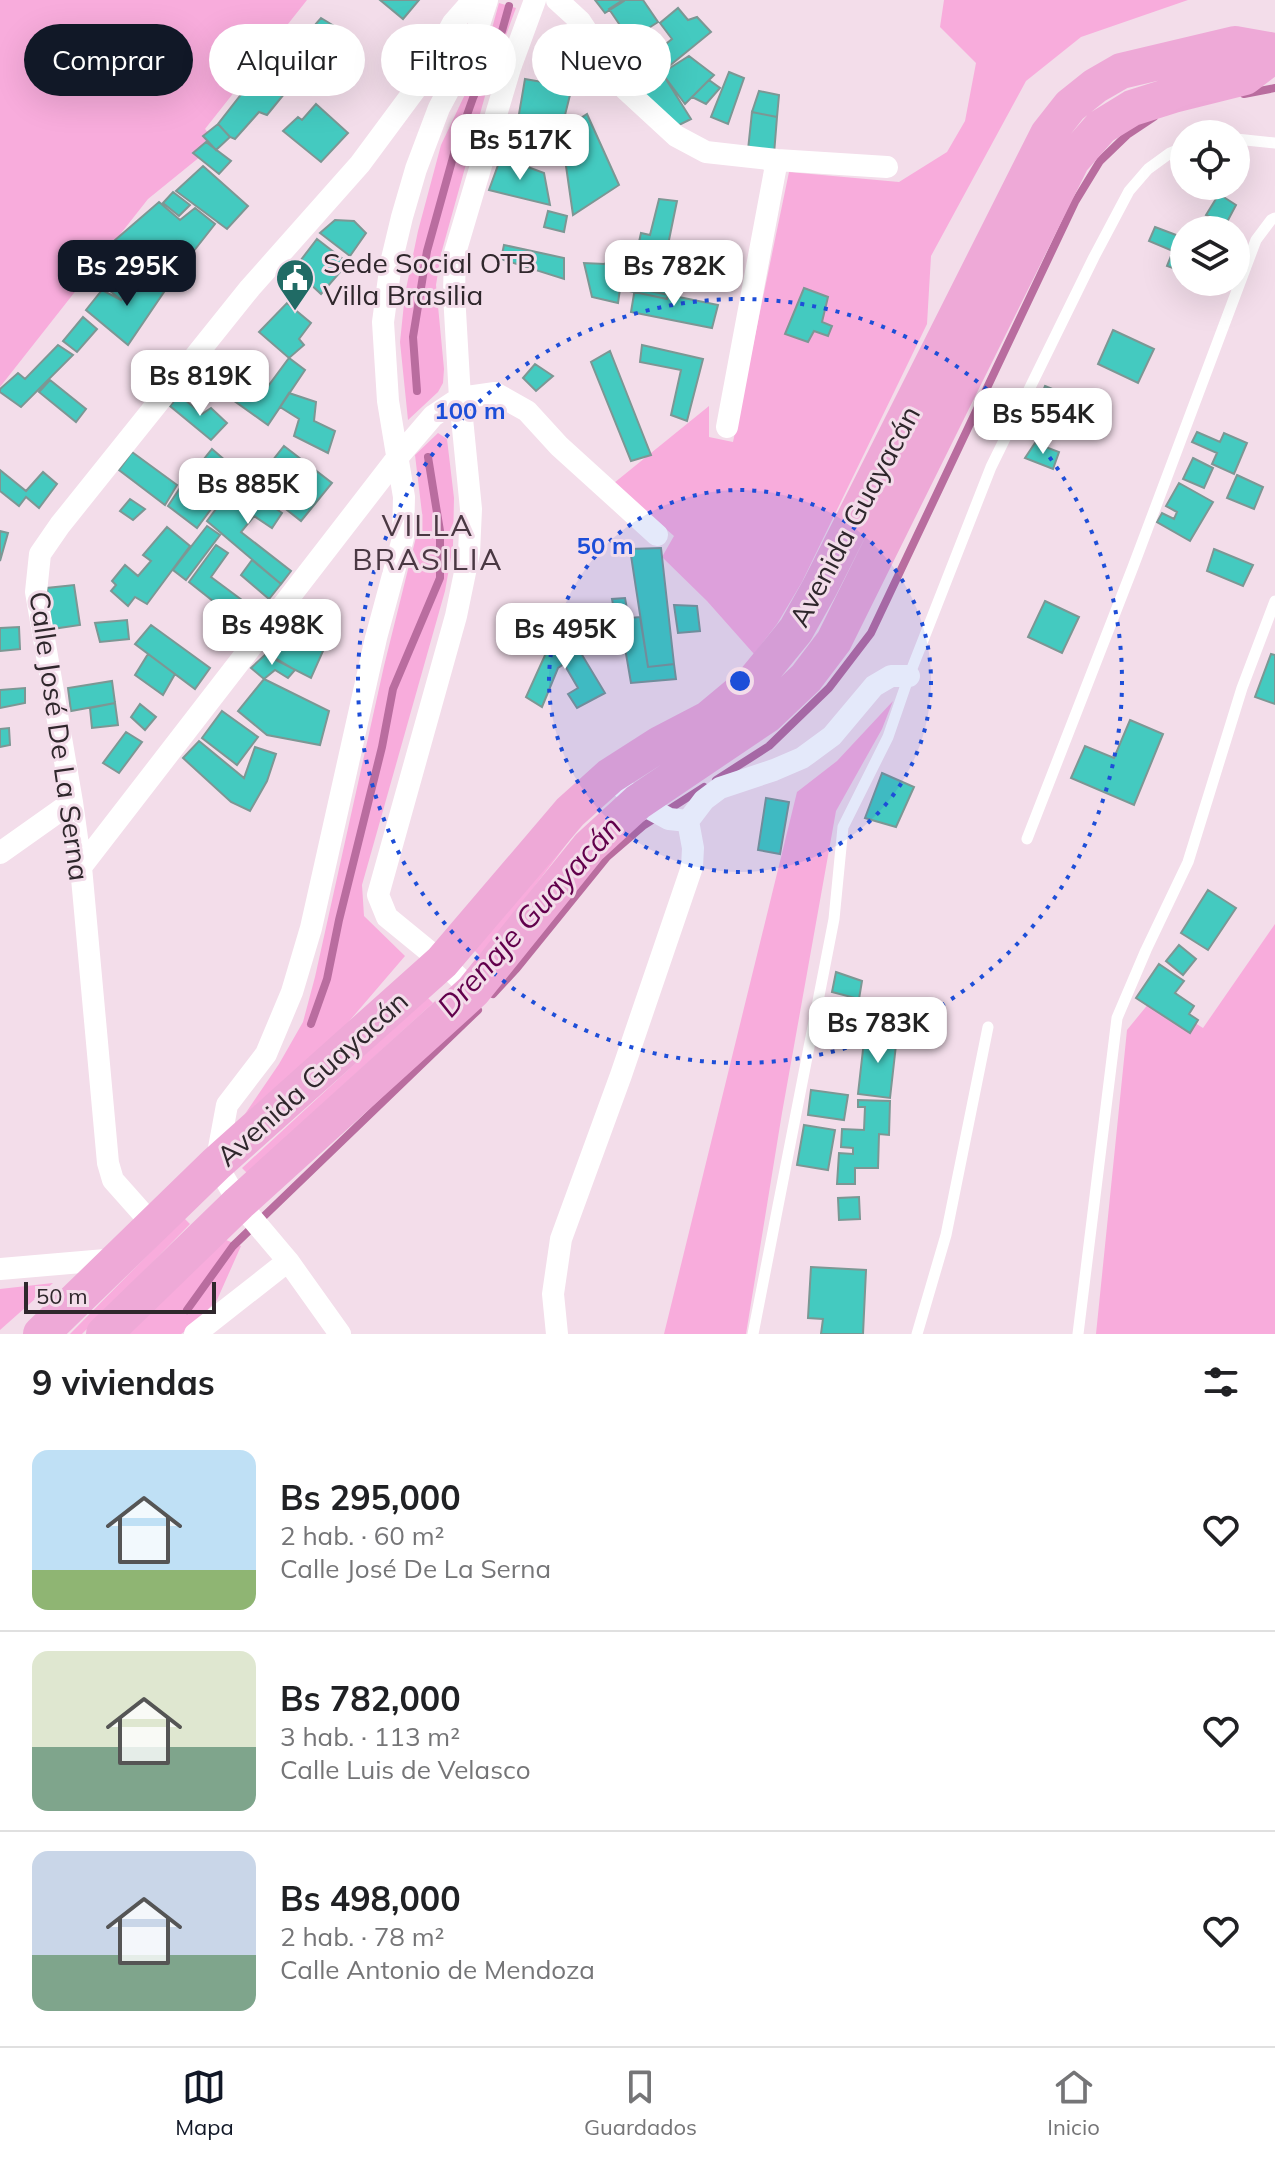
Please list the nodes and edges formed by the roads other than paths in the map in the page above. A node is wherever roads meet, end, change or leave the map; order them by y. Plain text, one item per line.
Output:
1 (535, 0) edge
2 (557, 0) edge
3 (475, 1) edge
4 (1275, 53) edge
5 (1250, 140) edge
6 (1275, 143) edge
7 (1170, 153) edge
8 (777, 160) junction
9 (887, 167) dead end
10 (1275, 218) edge
11 (460, 398) junction
12 (727, 427) dead end
13 (397, 458) junction
14 (657, 535) dead end
15 (1275, 601) edge
16 (909, 676) junction
17 (610, 776) junction
18 (72, 802) junction
19 (638, 802) junction
20 (688, 821) junction
21 (1027, 839) dead end
22 (0, 853) edge
23 (81, 867) junction
24 (442, 962) junction
25 (473, 991) junction
26 (988, 1027) dead end
27 (216, 1164) junction
28 (239, 1203) junction
29 (153, 1225) junction
30 (118, 1259) junction
31 (288, 1261) junction
32 (0, 1269) edge
33 (41, 1334) edge
34 (104, 1334) edge
35 (195, 1334) edge
36 (340, 1334) edge
37 (557, 1334) edge
38 (753, 1334) edge
39 (917, 1334) edge
40 (1078, 1334) edge

1 - 11 street
2 - 8 street
3 - 13 street
3 - 18 street, Calle José De La Serna
4 - 17 main road, Avenida Guayacán
4 - 19 main road, Avenida Guayacán
5 - 6 lane
7 - 16 lane
8 - 9 street
8 - 12 street
10 - 21 lane
11 - 13 street
11 - 14 street
11 - 24 street
13 - 23 street
13 - 27 street
15 - 40 lane
16 - 20 street
16 - 38 lane
17 - 19 street
17 - 24 main road, Avenida Guayacán
18 - 22 street
18 - 23 street, Calle José De La Serna
19 - 20 street
19 - 25 main road, Avenida Guayacán
20 - 37 street
23 - 29 street, Calle José De La Serna
24 - 25 street
24 - 27 main road, Avenida Guayacán
25 - 28 main road, Avenida Guayacán
26 - 39 lane
27 - 28 street
27 - 29 main road, Avenida Guayacán
28 - 31 street
28 - 34 main road, Avenida Guayacán
29 - 30 main road, Avenida Guayacán
30 - 32 street
30 - 33 main road, Avenida Guayacán
31 - 35 street
31 - 36 street

